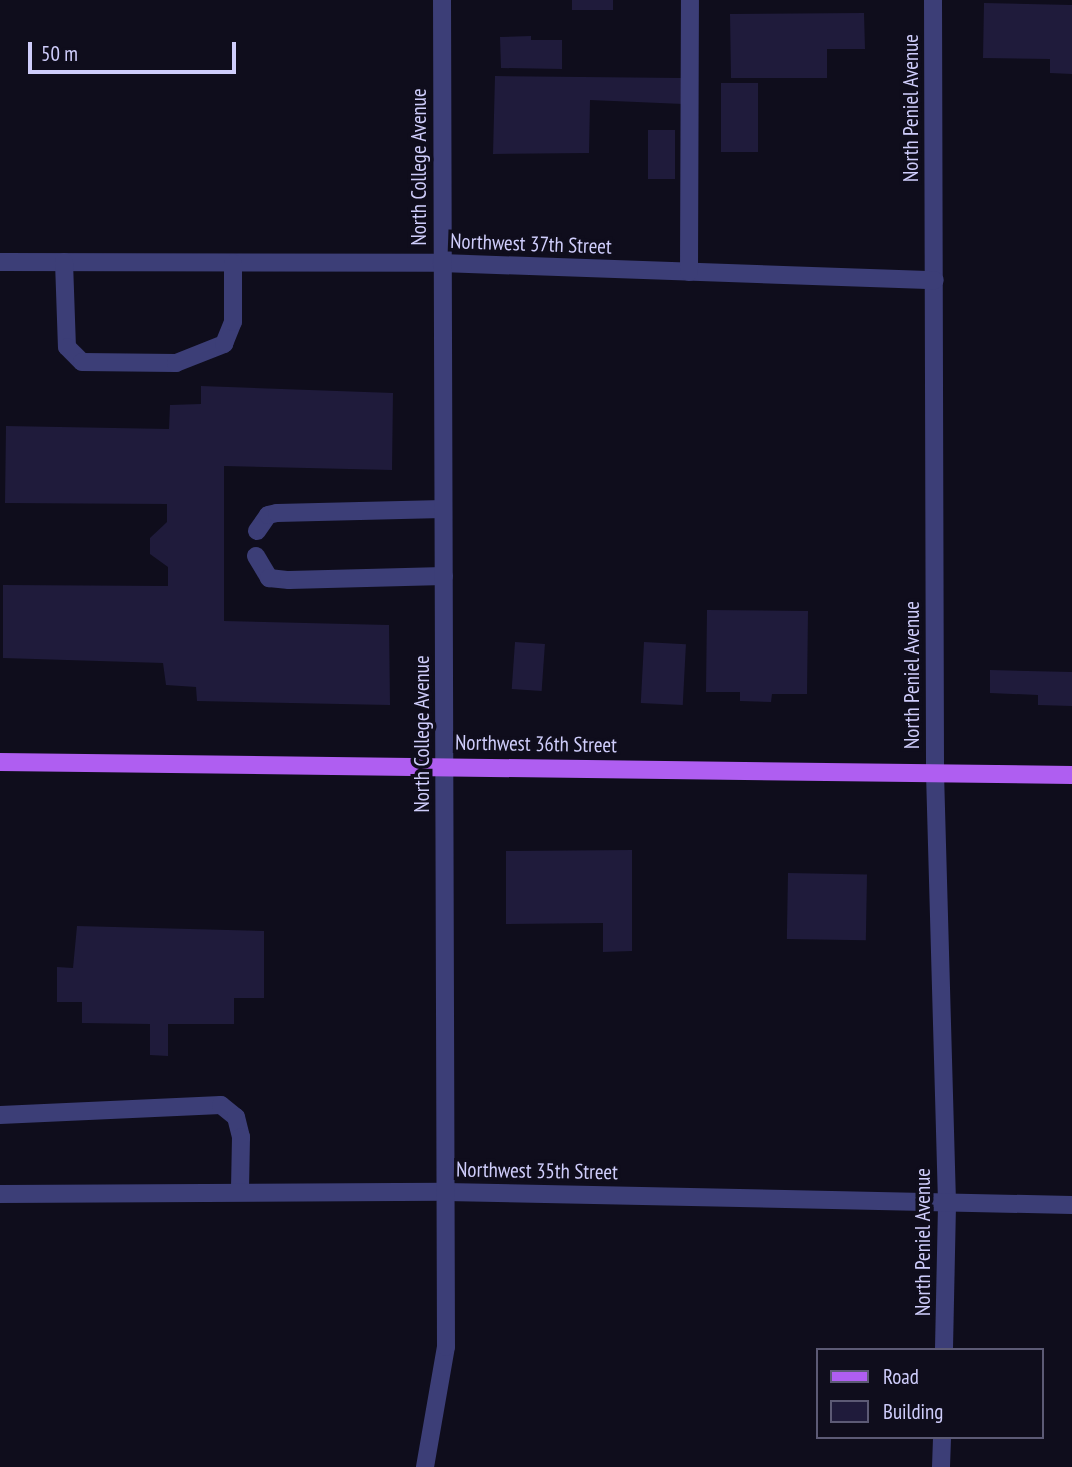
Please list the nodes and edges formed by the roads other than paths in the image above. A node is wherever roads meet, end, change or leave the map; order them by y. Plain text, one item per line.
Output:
1 (442, 0) edge
2 (690, 0) edge
3 (933, 0) edge
4 (0, 262) edge
5 (64, 262) junction
6 (233, 263) junction
7 (441, 263) junction
8 (689, 272) junction
9 (935, 279) junction
10 (443, 509) junction
11 (257, 531) dead end
12 (256, 556) dead end
13 (444, 576) junction
14 (0, 762) edge
15 (445, 765) junction
16 (935, 773) junction
17 (1072, 775) edge
18 (0, 1115) edge
19 (240, 1190) junction
20 (446, 1192) junction
21 (0, 1194) edge
22 (947, 1205) junction
23 (1072, 1205) edge
24 (944, 1348) edge
25 (942, 1439) edge
26 (425, 1467) edge
27 (942, 1467) edge

1 - 7 street, North College Avenue
2 - 8 street
3 - 9 street, North Peniel Avenue
4 - 5 street, Northwest 37th Street
5 - 6 street, Northwest 37th Street
5 - 6 street
6 - 7 street, Northwest 37th Street
7 - 8 street, Northwest 37th Street
7 - 10 street, North College Avenue
8 - 9 street, Northwest 37th Street
9 - 16 street, North Peniel Avenue
10 - 11 street
10 - 13 street, North College Avenue
12 - 13 street
13 - 15 street, North College Avenue
14 - 15 main road, Northwest 36th Street
15 - 16 main road, Northwest 36th Street
15 - 20 street, North College Avenue
16 - 17 main road, Northwest 36th Street
16 - 22 street, North Peniel Avenue
18 - 19 street
19 - 20 street, Northwest 35th Street
19 - 21 street, Northwest 35th Street
20 - 22 street, Northwest 35th Street
20 - 26 street, North College Avenue
22 - 23 street, Northwest 35th Street
22 - 24 street, North Peniel Avenue
25 - 27 street

